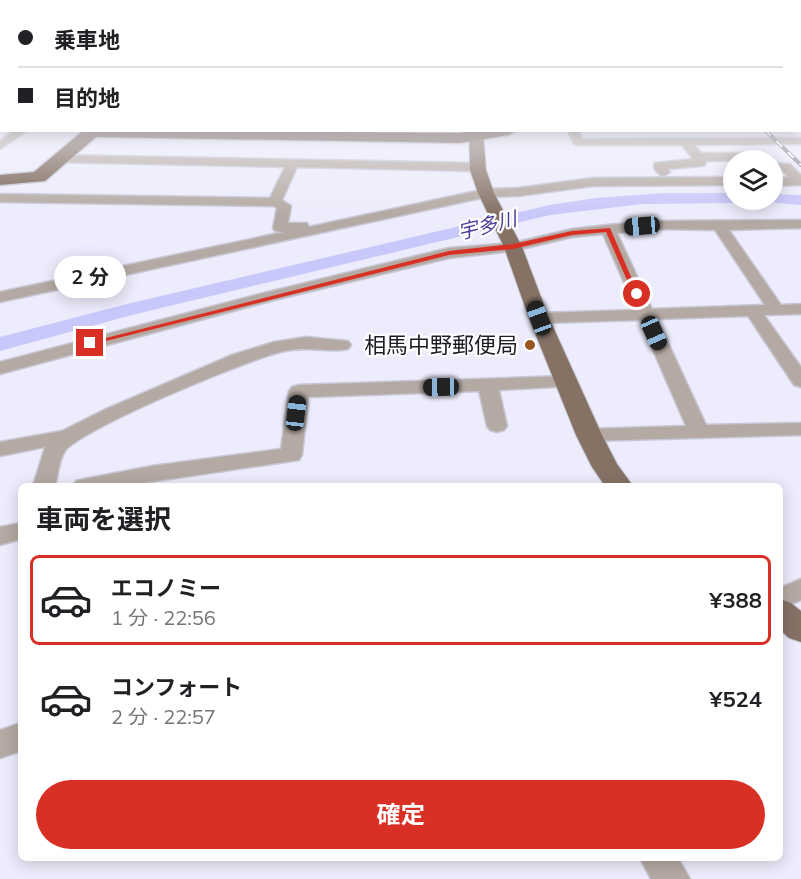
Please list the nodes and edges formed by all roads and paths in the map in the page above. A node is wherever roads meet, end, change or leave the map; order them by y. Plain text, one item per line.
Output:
1 (20, 132) edge
2 (91, 132) edge
3 (175, 132) edge
4 (573, 132) edge
5 (754, 132) edge
6 (339, 133) edge
7 (476, 133) edge
8 (763, 141) junction
9 (801, 141) edge
10 (686, 142) junction
11 (0, 146) edge
12 (698, 157) junction
13 (723, 157) edge
14 (59, 159) junction
15 (291, 164) junction
16 (477, 167) junction
17 (783, 167) edge
18 (670, 180) junction
19 (723, 181) edge
20 (783, 181) edge
21 (4, 183) edge
22 (783, 184) edge
23 (801, 186) edge
24 (486, 194) junction
25 (0, 198) edge
26 (275, 202) junction
27 (348, 223) junction
28 (719, 225) junction
29 (801, 226) edge
30 (608, 229) junction
31 (512, 243) junction
32 (0, 297) edge
33 (776, 309) junction
34 (801, 309) edge
35 (752, 310) junction
36 (644, 313) junction
37 (539, 318) junction
38 (342, 345) dead end
39 (0, 368) edge
40 (801, 381) edge
41 (566, 382) junction
42 (488, 386) junction
43 (497, 426) dead end
44 (801, 429) edge
45 (699, 432) junction
46 (589, 435) junction
47 (69, 436) junction
48 (0, 449) edge
49 (45, 483) edge
50 (100, 483) edge
51 (617, 483) edge
52 (18, 532) edge
53 (0, 536) edge
54 (801, 589) edge
55 (783, 598) edge
56 (783, 615) edge
57 (801, 630) edge
58 (18, 737) edge
59 (0, 744) edge
60 (659, 861) edge
61 (672, 879) edge

1 - 11 street
2 - 14 highway
3 - 6 highway
4 - 10 street
5 - 8 street
6 - 7 highway
7 - 16 main road
8 - 9 street
8 - 10 street
10 - 12 street
12 - 13 street
12 - 18 street
14 - 15 street
14 - 21 highway
15 - 16 street
15 - 26 street
16 - 24 main road
17 - 20 street
18 - 19 street
18 - 24 street
22 - 23 street
24 - 27 street
24 - 31 main road
25 - 26 street
26 - 27 street
27 - 32 street
28 - 29 street
28 - 30 street
28 - 33 street
30 - 31 street
30 - 36 street
31 - 37 main road
31 - 39 street
33 - 34 street
33 - 35 street
35 - 36 street
35 - 40 street
36 - 37 street
36 - 45 street
37 - 41 main road
38 - 47 street
41 - 42 street
41 - 46 main road
42 - 43 street
42 - 50 street
44 - 45 street
45 - 46 street
46 - 51 main road
47 - 48 street
47 - 49 street
52 - 53 street
54 - 55 street
56 - 57 main road
58 - 59 street
60 - 61 street

